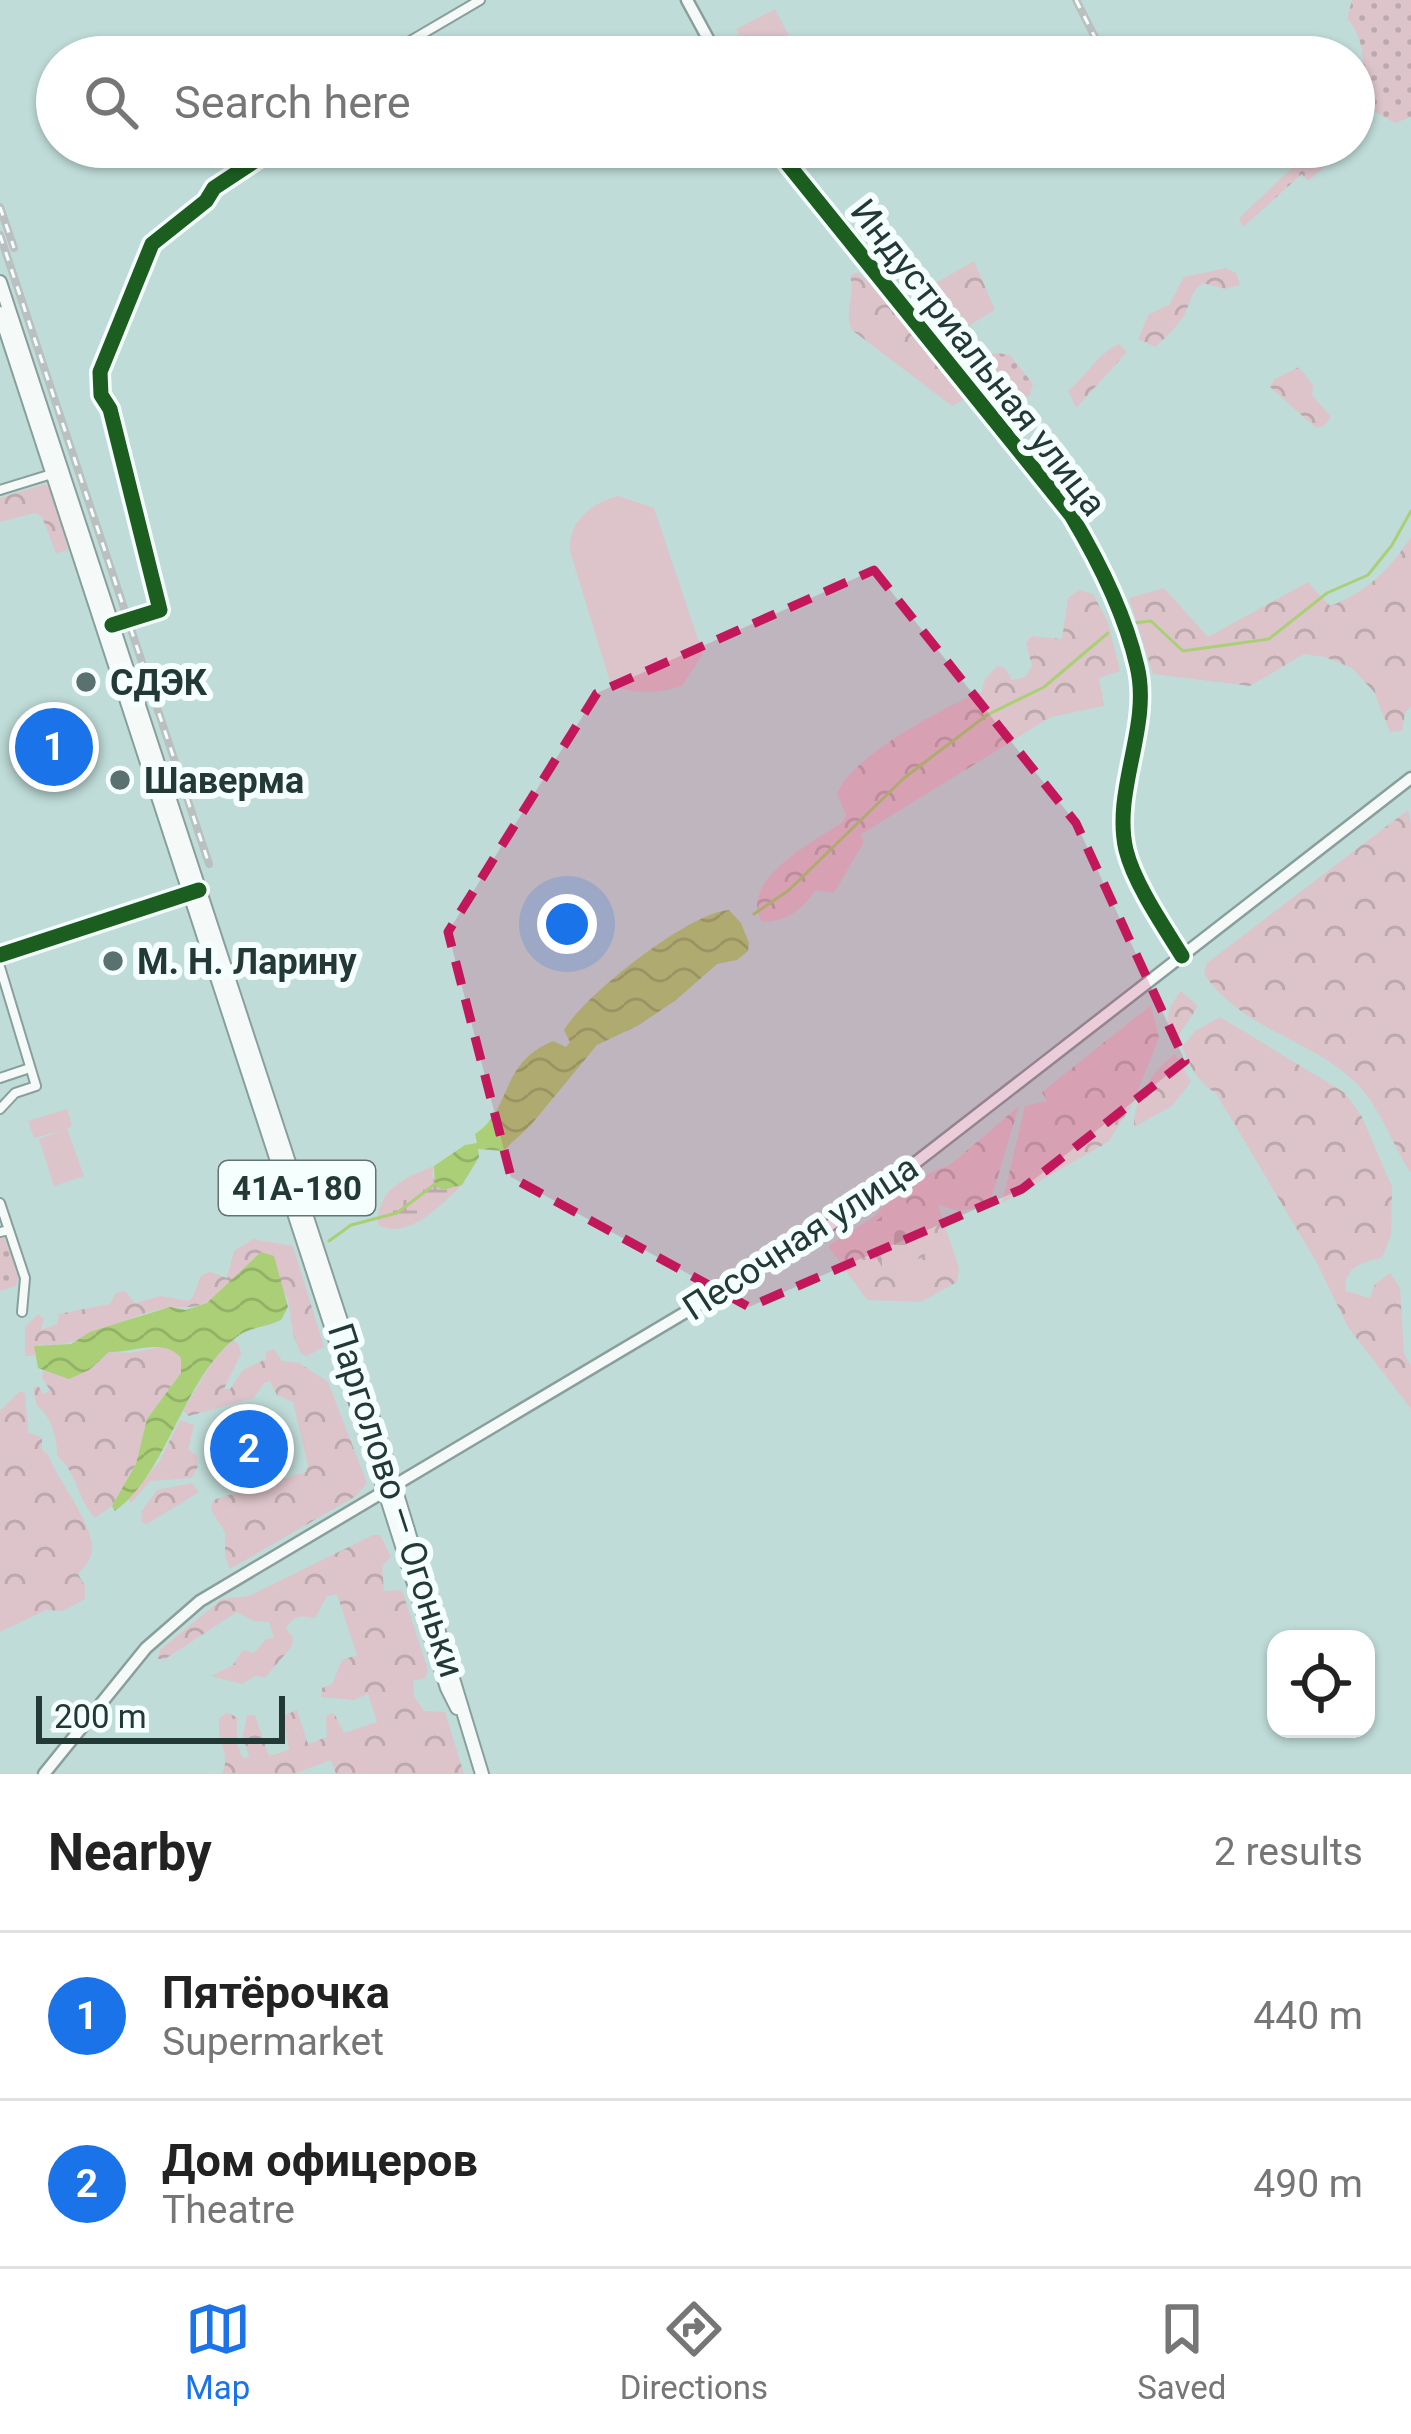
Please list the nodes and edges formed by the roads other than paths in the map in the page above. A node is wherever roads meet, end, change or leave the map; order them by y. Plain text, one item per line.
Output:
1 (480, 0) edge
2 (687, 0) edge
3 (418, 36) edge
4 (707, 36) edge
5 (244, 168) edge
6 (791, 168) edge
7 (0, 282) edge
8 (0, 313) edge
9 (58, 472) junction
10 (0, 490) edge
11 (112, 626) junction
12 (1411, 778) edge
13 (195, 891) junction
14 (0, 955) edge
15 (1182, 956) junction
16 (0, 967) edge
17 (30, 1068) junction
18 (0, 1078) edge
19 (0, 1109) edge
20 (0, 1203) edge
21 (4, 1231) edge
22 (22, 1312) dead end
23 (389, 1489) junction
24 (44, 1774) edge
25 (482, 1774) edge

1 - 3 street
2 - 4 main road
5 - 11 street
6 - 15 main road, Индустриальная улица
7 - 9 main road, Парголово — Огоньки / 41А-180
8 - 9 main road, Парголово — Огоньки / 41А-180
9 - 10 street
9 - 11 main road, Парголово — Огоньки / 41А-180
9 - 13 main road, Парголово — Огоньки / 41А-180
11 - 13 main road, Парголово — Огоньки / 41А-180
12 - 15 main road, Песочная улица
13 - 14 street
13 - 23 main road, Парголово — Огоньки / 41А-180
15 - 23 main road, Песочная улица
16 - 17 street
17 - 18 street
17 - 19 street
20 - 21 street
21 - 22 street
23 - 24 main road, Песочная улица
23 - 25 main road, Парголово — Огоньки / 41А-180

